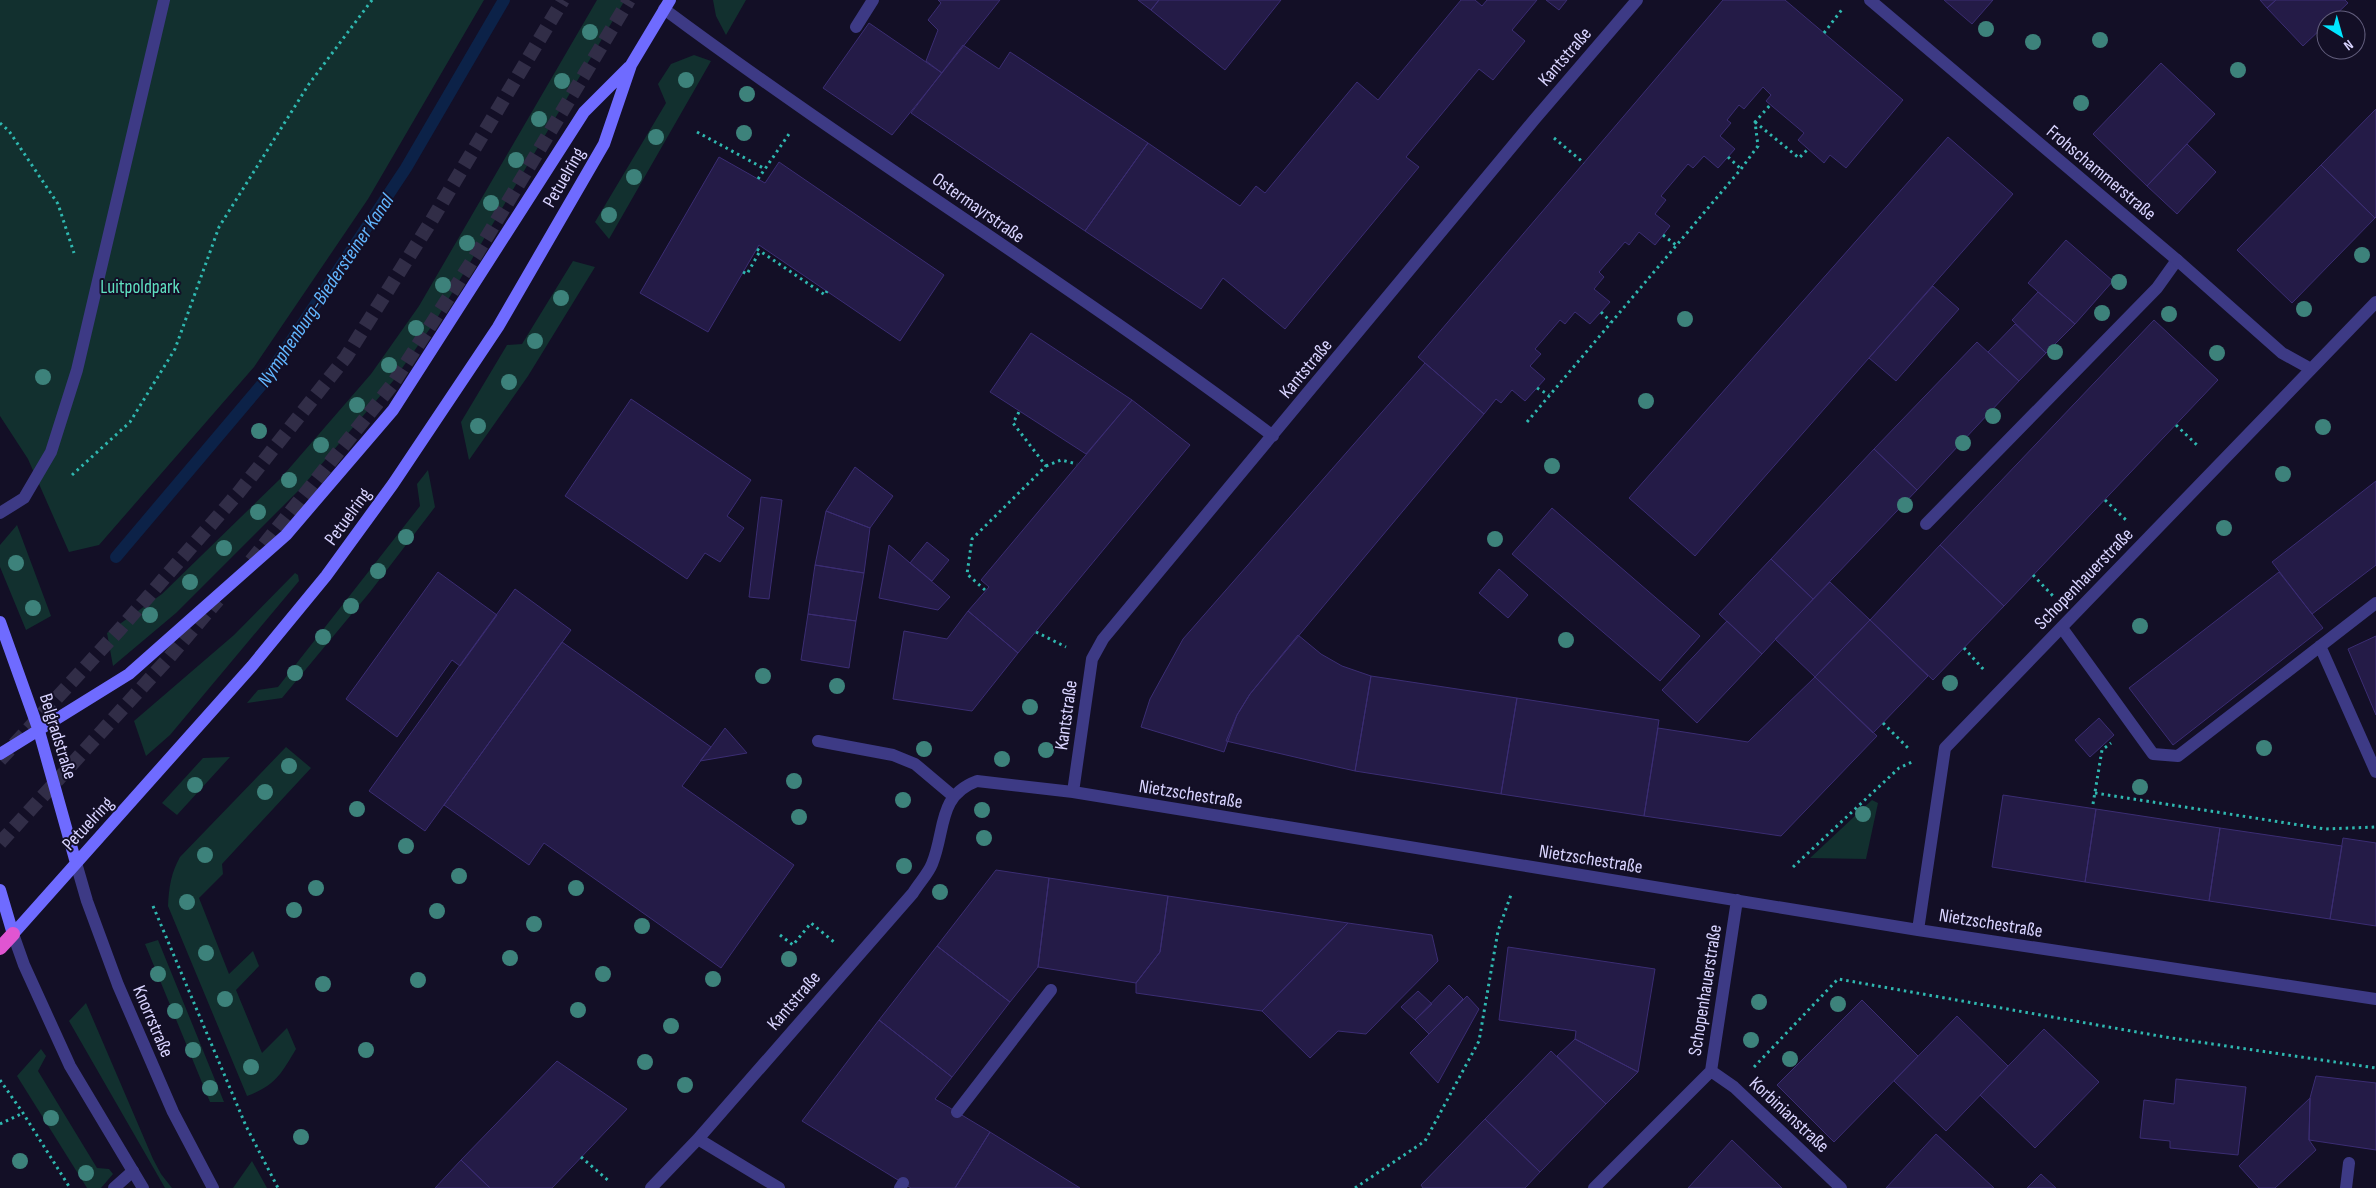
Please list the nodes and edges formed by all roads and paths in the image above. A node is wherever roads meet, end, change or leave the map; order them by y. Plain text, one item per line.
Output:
1 (164, 0) edge
2 (372, 0) edge
3 (874, 0) edge
4 (1637, 0) edge
5 (1870, 0) edge
6 (667, 5) edge
7 (1844, 8) dead end
8 (856, 27) dead end
9 (1824, 33) dead end
10 (631, 65) junction
11 (1771, 104) dead end
12 (805, 110) junction
13 (1534, 120) junction
14 (1755, 122) junction
15 (0, 123) edge
16 (697, 132) dead end
17 (1808, 149) dead end
18 (1728, 157) dead end
19 (1584, 163) dead end
20 (1741, 168) junction
21 (765, 169) junction
22 (758, 179) dead end
23 (1663, 235) dead end
24 (1676, 245) junction
25 (76, 260) dead end
26 (2177, 260) junction
27 (743, 272) dead end
28 (827, 291) dead end
29 (2376, 302) edge
30 (1601, 312) dead end
31 (1611, 322) junction
32 (2311, 369) junction
33 (1537, 388) dead end
34 (1549, 395) junction
35 (1019, 412) dead end
36 (1527, 422) dead end
37 (2176, 425) dead end
38 (1273, 436) junction
39 (2199, 448) dead end
40 (1077, 464) dead end
41 (1046, 466) junction
42 (24, 498) junction
43 (2105, 500) dead end
44 (0, 513) edge
45 (2128, 522) dead end
46 (1926, 524) dead end
47 (2033, 575) dead end
48 (985, 590) dead end
49 (2055, 598) dead end
50 (2376, 602) edge
51 (0, 622) edge
52 (2062, 628) junction
53 (1036, 632) dead end
54 (2320, 646) junction
55 (1964, 648) dead end
56 (1092, 659) junction
57 (1985, 671) dead end
58 (1883, 723) dead end
59 (2132, 725) junction
60 (39, 731) junction
61 (818, 741) dead end
62 (1945, 748) junction
63 (1910, 750) dead end
64 (0, 754) edge
65 (2376, 772) edge
66 (1073, 792) junction
67 (2095, 793) junction
68 (953, 796) junction
69 (2093, 804) dead end
70 (2376, 827) edge
71 (76, 863) junction
72 (1522, 866) junction
73 (1793, 867) dead end
74 (0, 890) edge
75 (1737, 900) junction
76 (153, 906) dead end
77 (1918, 930) junction
78 (12, 934) junction
79 (780, 935) dead end
80 (829, 937) dead end
81 (0, 948) edge
82 (1051, 990) dead end
83 (2376, 999) edge
84 (2376, 1068) edge
85 (1711, 1071) junction
86 (0, 1080) edge
87 (1734, 1088) junction
88 (23, 1112) junction
89 (956, 1112) dead end
90 (0, 1124) edge
91 (698, 1139) junction
92 (581, 1158) dead end
93 (2349, 1163) dead end
94 (133, 1171) junction
95 (610, 1182) dead end
96 (70, 1188) edge
97 (114, 1188) edge
98 (143, 1188) edge
99 (213, 1188) edge
100 (278, 1188) edge
101 (651, 1188) edge
102 (779, 1188) edge
103 (1355, 1188) edge
104 (1594, 1188) edge
105 (1841, 1188) edge
106 (2346, 1188) edge

1 - 42 street
2 - 42 path
3 - 8 street
4 - 13 street, Kantstraße
5 - 26 street, Frohschammerstraße
6 - 10 main road, Petuelring
6 - 12 street, Ostermayrstraße
7 - 9 path
10 - 60 main road, Petuelring
10 - 71 main road, Petuelring
11 - 14 path
12 - 21 path
12 - 38 street, Ostermayrstraße
13 - 19 path
13 - 38 street, Kantstraße
14 - 17 path
14 - 20 path
15 - 25 path
16 - 21 path
18 - 20 path
20 - 24 path
21 - 22 path
23 - 24 path
24 - 31 path
26 - 32 street, Frohschammerstraße
26 - 46 street
27 - 28 path
29 - 32 street, Schopenhauerstraße
30 - 31 path
31 - 34 path
32 - 52 street, Schopenhauerstraße
33 - 34 path
34 - 36 path
35 - 41 path
37 - 39 path
38 - 56 street, Kantstraße
40 - 41 path
41 - 48 path
42 - 44 street
43 - 45 path
47 - 49 path
50 - 54 street
51 - 60 main road, Belgradstraße
52 - 59 street
52 - 62 street, Schopenhauerstraße
53 - 56 path
54 - 59 street
54 - 65 street
55 - 57 path
56 - 66 street, Kantstraße
58 - 63 path
59 - 67 path
60 - 64 main road, Petuelring
60 - 71 main road, Belgradstraße
61 - 68 street
62 - 73 path
62 - 77 street
66 - 68 street, Nietzschestraße
66 - 72 street, Nietzschestraße
67 - 69 path
67 - 70 path
68 - 91 street, Kantstraße
71 - 78 main road, Petuelring
71 - 99 street, Knorrstraße
72 - 75 street, Nietzschestraße
72 - 103 path
74 - 78 main road
75 - 77 street, Nietzschestraße
75 - 85 street, Schopenhauerstraße
76 - 100 path
77 - 83 street, Nietzschestraße
78 - 81 highway
78 - 94 street
79 - 80 path
82 - 89 street
84 - 87 path
85 - 87 street, Korbinianstraße
85 - 104 street, Schopenhauerstraße
86 - 88 path
87 - 105 street, Korbinianstraße
88 - 90 path
88 - 96 path
91 - 101 street, Kantstraße
91 - 102 street
92 - 95 path
93 - 106 street
94 - 97 street
94 - 98 street

